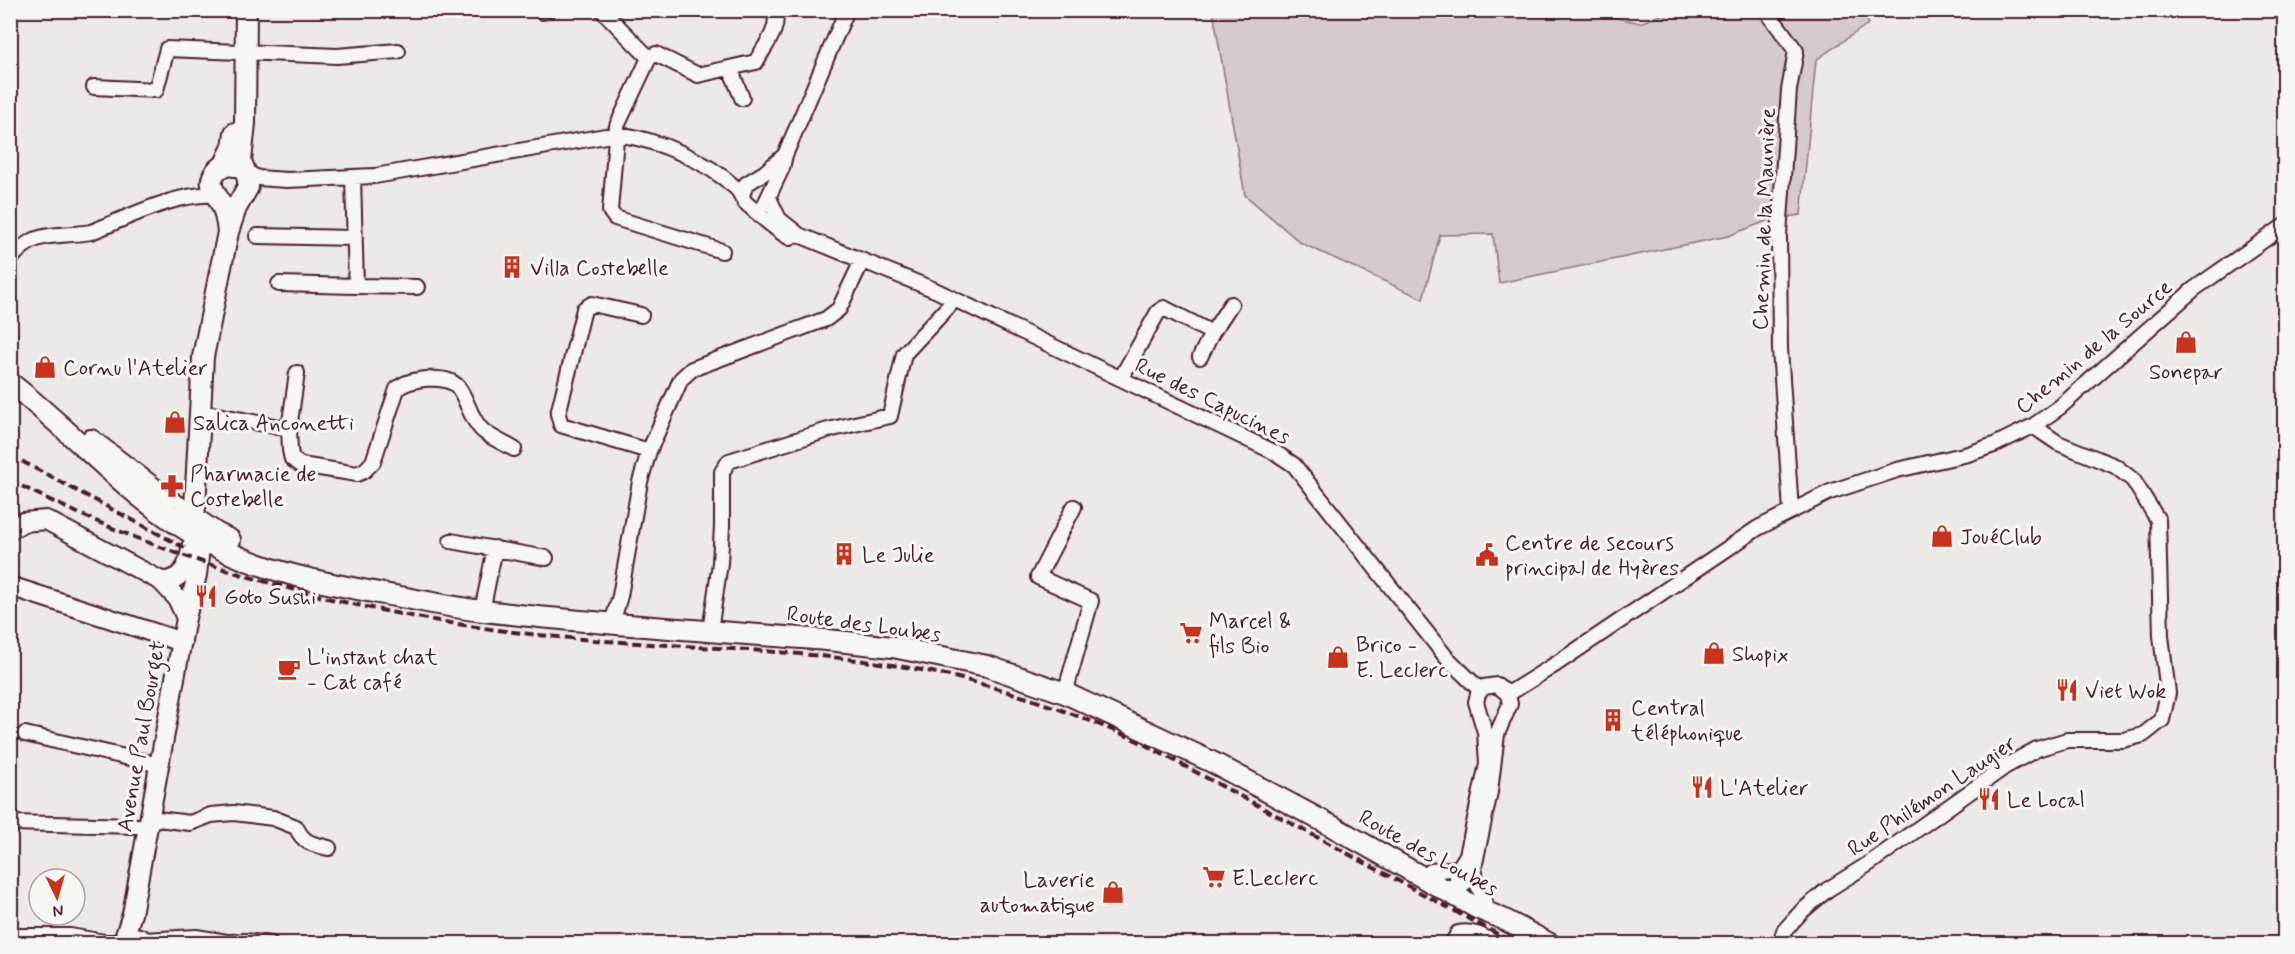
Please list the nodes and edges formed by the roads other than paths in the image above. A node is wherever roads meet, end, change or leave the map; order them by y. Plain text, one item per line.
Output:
1 (237, 10) edge
2 (246, 10) edge
3 (602, 10) edge
4 (772, 10) edge
5 (847, 10) edge
6 (1766, 10) edge
7 (398, 51) dead end
8 (243, 54) junction
9 (649, 58) junction
10 (730, 68) junction
11 (94, 87) dead end
12 (742, 98) dead end
13 (616, 134) junction
14 (784, 155) junction
15 (219, 170) junction
16 (244, 171) junction
17 (722, 176) junction
18 (353, 177) junction
19 (287, 180) junction
20 (752, 180) junction
21 (770, 194) junction
22 (244, 195) junction
23 (742, 195) junction
24 (184, 196) junction
25 (216, 196) junction
26 (752, 206) junction
27 (2284, 226) edge
28 (228, 232) junction
29 (256, 236) dead end
30 (355, 238) junction
31 (722, 251) dead end
32 (845, 255) junction
33 (10, 260) edge
34 (861, 261) junction
35 (279, 284) dead end
36 (357, 286) junction
37 (417, 287) dead end
38 (952, 298) junction
39 (1231, 304) dead end
40 (641, 315) dead end
41 (1212, 333) junction
42 (1200, 357) dead end
43 (297, 374) dead end
44 (1121, 378) junction
45 (10, 383) edge
46 (44, 409) junction
47 (203, 414) junction
48 (2033, 426) junction
49 (289, 429) junction
50 (514, 449) dead end
51 (648, 451) junction
52 (196, 496) junction
53 (170, 501) junction
54 (1074, 507) dead end
55 (1791, 512) junction
56 (198, 528) junction
57 (10, 530) edge
58 (451, 541) dead end
59 (495, 548) junction
60 (220, 549) junction
61 (546, 558) dead end
62 (198, 567) junction
63 (161, 581) junction
64 (10, 586) edge
65 (359, 589) junction
66 (482, 611) junction
67 (186, 618) junction
68 (612, 623) junction
69 (710, 631) junction
70 (182, 642) junction
71 (1480, 690) junction
72 (1065, 693) junction
73 (1508, 694) junction
74 (1479, 712) junction
75 (1506, 713) junction
76 (25, 734) dead end
77 (160, 765) junction
78 (10, 823) edge
79 (149, 823) junction
80 (329, 848) dead end
81 (1474, 868) junction
82 (1450, 883) junction
83 (1485, 902) junction
84 (1505, 919) junction
85 (10, 936) edge
86 (133, 941) edge
87 (220, 943) edge
88 (271, 944) edge
89 (1452, 944) edge
90 (1496, 944) edge
91 (1550, 944) edge
92 (1780, 944) edge

1 - 8 main road
2 - 8 main road
3 - 9 street
4 - 10 street
5 - 14 street
6 - 55 street, Chemin de la Maunière
7 - 8 street
8 - 11 street
8 - 15 main road
8 - 16 main road
9 - 10 street
9 - 13 street
10 - 12 street
13 - 17 street
13 - 18 street
13 - 31 street
14 - 20 street
14 - 21 street
15 - 16 main road
15 - 24 street
15 - 25 main road
16 - 19 street
16 - 22 main road
17 - 20 street
17 - 23 street
18 - 19 street
18 - 30 street
19 - 22 street
20 - 21 street
20 - 23 street
21 - 26 street
21 - 32 street, Rue des Capucines
22 - 25 main road
22 - 28 main road
23 - 26 street
24 - 25 street
24 - 33 street
25 - 28 main road
26 - 32 street, Rue des Capucines
27 - 48 street, Chemin de la Source
28 - 47 main road
29 - 30 street
30 - 36 street
32 - 34 street, Rue des Capucines
34 - 38 street, Rue des Capucines
34 - 51 street
35 - 36 street
36 - 37 street
38 - 44 street, Rue des Capucines
38 - 69 street
39 - 41 street
40 - 51 street
41 - 42 street
41 - 44 street
43 - 49 street
44 - 71 street, Rue des Capucines
45 - 46 main road
46 - 53 main road
46 - 56 main road
47 - 49 street
47 - 52 main road
47 - 56 main road
48 - 55 street, Chemin de la Source
48 - 92 street, Rue Philémon Laugier
49 - 50 street
51 - 68 street
52 - 53 main road
52 - 56 main road
53 - 56 main road
54 - 72 street
55 - 73 street, Chemin de la Source
56 - 60 main road, Route des Loubes
56 - 62 street, Avenue Paul Bourget
56 - 63 street
56 - 65 main road, Route des Loubes
57 - 63 street
58 - 59 street
59 - 61 street
59 - 66 street
60 - 62 street
60 - 65 main road, Route des Loubes
62 - 67 street, Avenue Paul Bourget
63 - 67 street
64 - 70 street
65 - 66 main road, Route des Loubes
66 - 68 main road, Route des Loubes
67 - 70 street, Avenue Paul Bourget
68 - 69 main road, Route des Loubes
69 - 72 main road, Route des Loubes
70 - 77 street, Avenue Paul Bourget
71 - 73 street
71 - 74 street
72 - 82 main road, Route des Loubes
73 - 75 street
74 - 75 street
74 - 82 street
75 - 81 street
76 - 77 street
77 - 79 street, Avenue Paul Bourget
78 - 79 street
79 - 80 street
79 - 86 street, Avenue Paul Bourget
81 - 82 street
81 - 83 street
82 - 83 main road, Route des Loubes
82 - 84 main road, Route des Loubes
83 - 84 main road, Route des Loubes
84 - 91 main road, Route des Loubes
85 - 86 street
86 - 87 street
87 - 88 street
89 - 90 street

